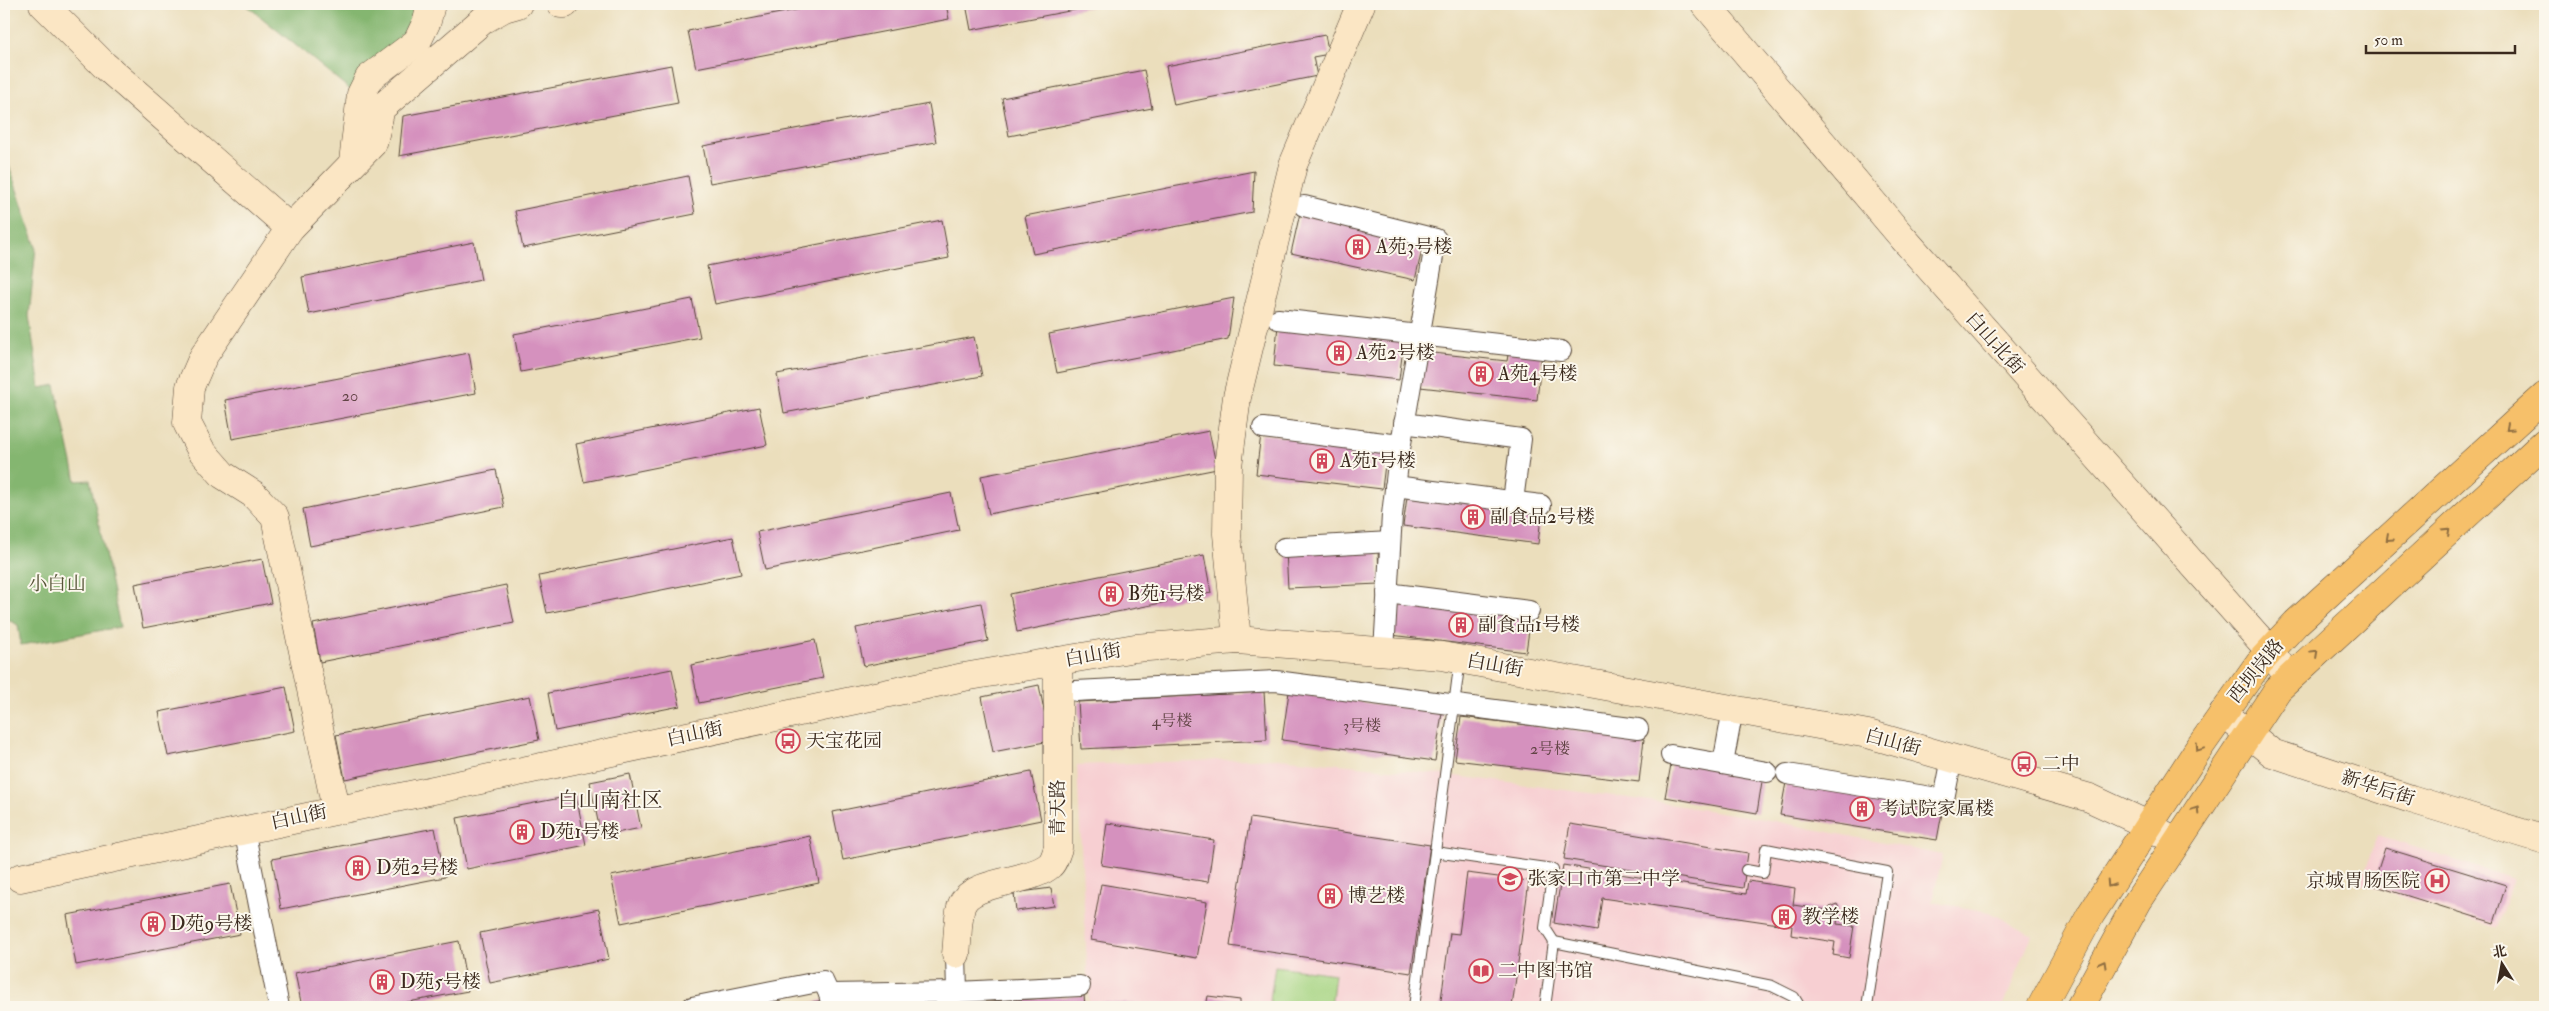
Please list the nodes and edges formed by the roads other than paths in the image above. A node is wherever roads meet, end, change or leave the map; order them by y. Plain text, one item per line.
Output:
1 (43, 4) edge
2 (431, 4) edge
3 (518, 4) edge
4 (561, 4) edge
5 (565, 4) edge
6 (1361, 4) edge
7 (1705, 4) edge
8 (353, 163) junction
9 (1304, 206) dead end
10 (290, 228) junction
11 (1278, 319) dead end
12 (1418, 334) junction
13 (1561, 351) dead end
14 (2545, 396) edge
15 (1404, 423) junction
16 (1263, 428) dead end
17 (2545, 442) edge
18 (1400, 445) junction
19 (1395, 486) junction
20 (1513, 501) junction
21 (1542, 505) dead end
22 (1390, 542) junction
23 (1284, 548) dead end
24 (1387, 593) junction
25 (1529, 611) dead end
26 (1237, 640) junction
27 (1384, 651) junction
28 (2270, 651) junction
29 (1460, 659) junction
30 (1058, 661) junction
31 (2289, 678) junction
32 (1076, 691) dead end
33 (1454, 703) junction
34 (1733, 708) junction
35 (2223, 713) junction
36 (1638, 729) dead end
37 (2246, 734) junction
38 (1671, 755) dead end
39 (1952, 758) junction
40 (1723, 764) junction
41 (1767, 772) dead end
42 (1787, 774) dead end
43 (336, 809) junction
44 (2148, 825) junction
45 (244, 829) junction
46 (2545, 840) edge
47 (2176, 842) junction
48 (1436, 852) junction
49 (1746, 870) dead end
50 (12, 878) edge
51 (1554, 942) junction
52 (956, 954) joint
53 (1080, 986) dead end
54 (957, 992) junction
55 (831, 1000) edge
56 (279, 1007) edge
57 (692, 1007) edge
58 (1414, 1007) edge
59 (1545, 1007) edge
60 (1800, 1007) edge
61 (1867, 1007) edge
62 (2041, 1007) edge
63 (2080, 1007) edge

1 - 10 street
2 - 8 street
3 - 8 street
4 - 5 street
6 - 26 street
7 - 28 street, 白山北街
8 - 10 street
9 - 12 street
10 - 43 street
11 - 12 street
12 - 13 street
12 - 15 street
14 -> 28 main road, 西坝岗路
15 - 18 street
15 - 20 street
16 - 18 street
31 -> 17 main road, 西坝岗路
18 - 19 street
19 - 20 street
19 - 22 street
20 - 21 street
22 - 23 street
22 - 24 street
24 - 25 street
24 - 27 street
26 - 27 street, 白山街
26 - 30 street, 白山街
27 - 29 street, 白山街
28 - 31 street, 白山北街
28 - 35 main road, 西坝岗路
29 - 33 lane
29 - 34 street, 白山街
30 - 43 street, 白山街
30 - 52 street, 青天路
31 - 37 main road, 西坝岗路
32 - 33 street
33 - 36 street
33 - 48 lane
34 - 39 street, 白山街
34 - 40 street
35 - 37 street, 新华后街
35 -> 44 main road, 西坝岗路
37 - 46 street, 新华后街
47 -> 37 main road, 西坝岗路
38 - 40 street
39 - 42 street
39 - 44 street, 白山街
40 - 41 street
43 - 45 street, 白山街
44 - 47 street, 白山街
44 -> 62 main road, 西坝岗路
45 - 50 street, 白山街
45 - 56 street
63 -> 47 main road, 西坝岗路
48 - 51 lane
48 - 58 lane
49 - 61 lane
51 - 59 lane
51 - 60 lane
52 - 54 street
53 - 54 street
54 - 55 street
55 - 57 street

